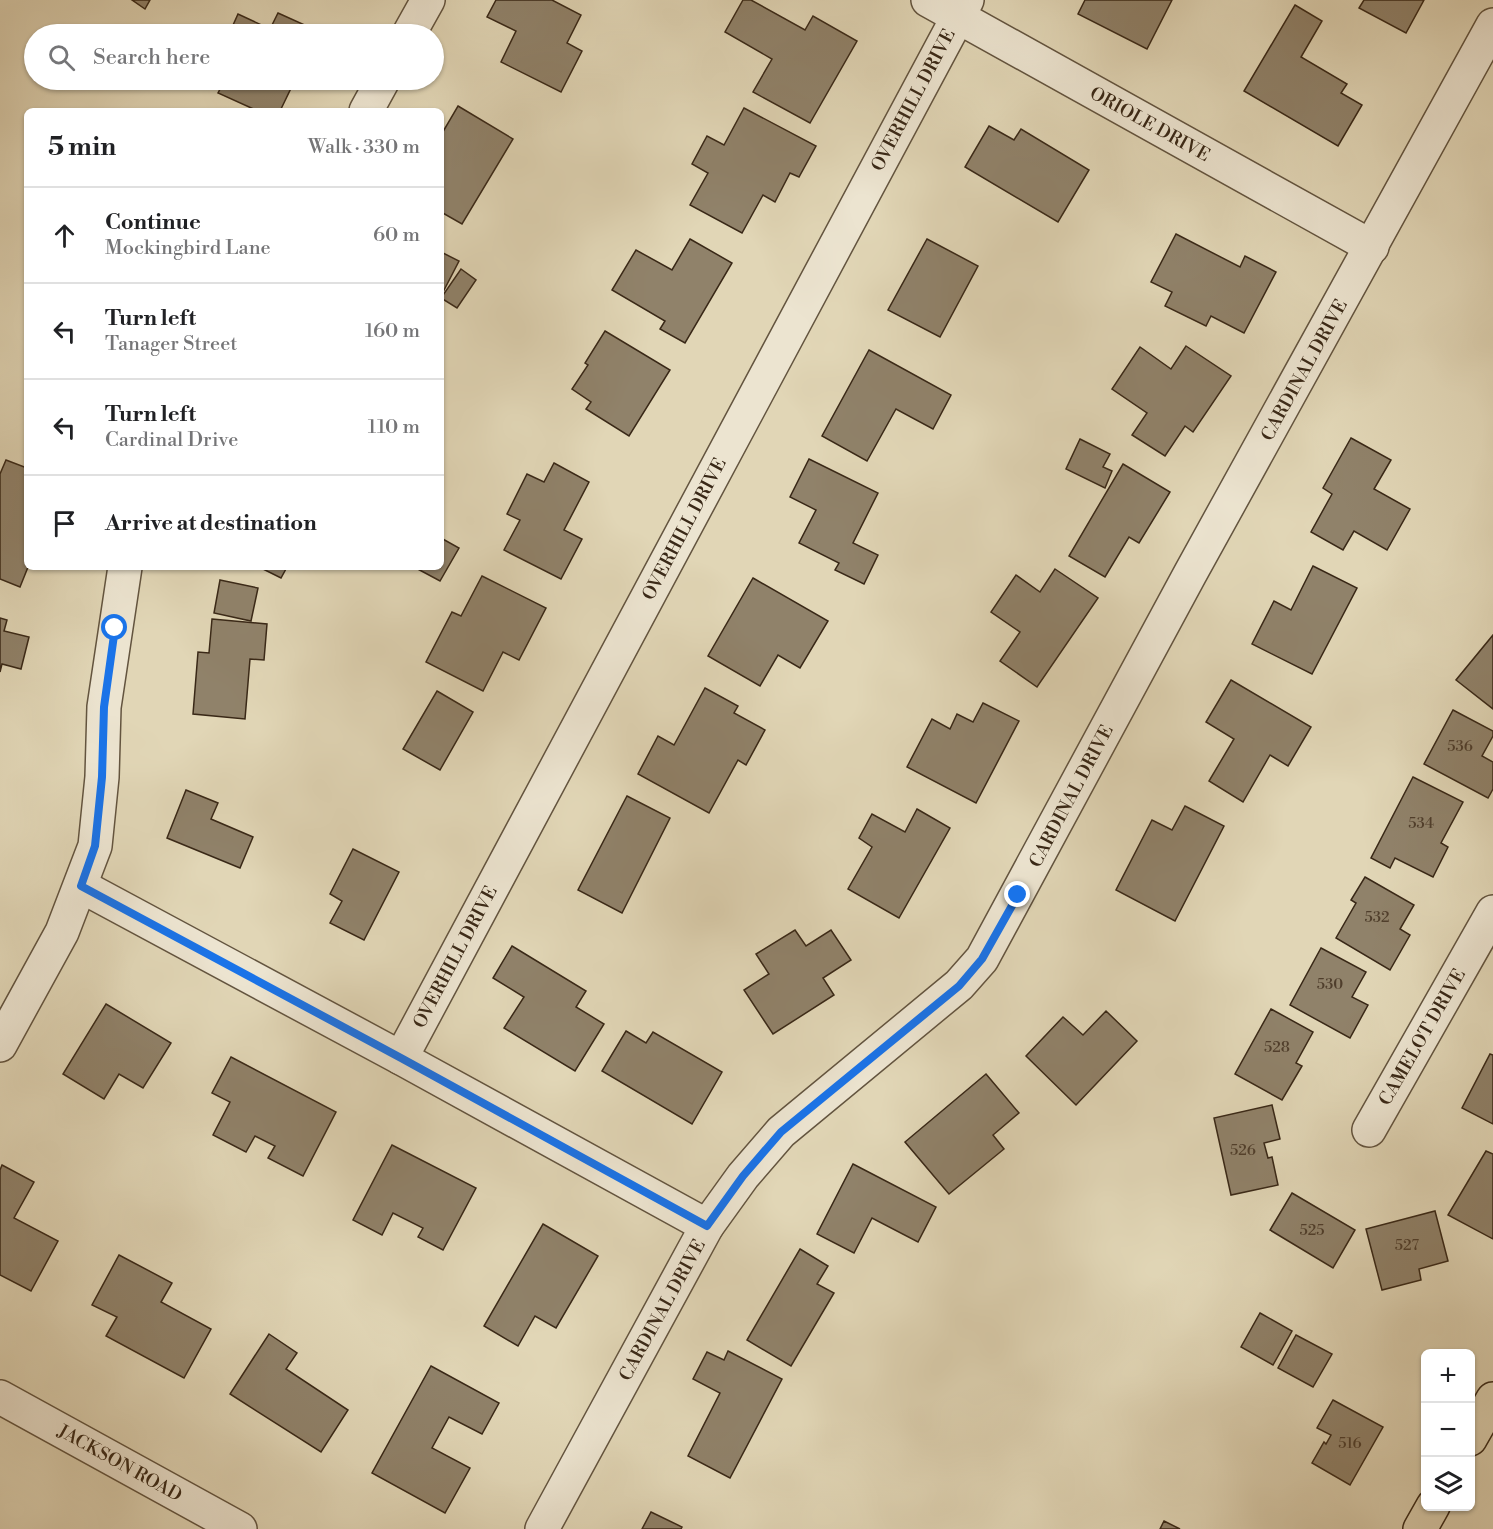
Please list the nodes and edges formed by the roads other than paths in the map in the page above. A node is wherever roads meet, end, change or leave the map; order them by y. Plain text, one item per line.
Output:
1 (428, 0) edge
2 (928, 0) edge
3 (962, 8) edge
4 (415, 24) edge
5 (1493, 25) edge
6 (378, 90) edge
7 (368, 108) edge
8 (1372, 247) junction
9 (125, 570) edge
10 (81, 886) junction
11 (1492, 918) edge
12 (0, 1045) edge
13 (401, 1058) junction
14 (1369, 1131) dead end
15 (707, 1226) junction
16 (0, 1397) edge
17 (1493, 1399) edge
18 (1475, 1430) edge
19 (1429, 1511) edge
20 (240, 1529) edge
21 (542, 1529) edge
22 (1420, 1529) edge

1 - 4 street
2 - 3 street, ORIOLE DRIVE
3 - 8 street, ORIOLE DRIVE
3 - 13 street, OVERHILL DRIVE
5 - 8 street, CARDINAL DRIVE
6 - 7 street
8 - 15 street, CARDINAL DRIVE
9 - 10 street
10 - 12 street
10 - 13 street
11 - 14 street, CAMELOT DRIVE
13 - 15 street
15 - 21 street, CARDINAL DRIVE
16 - 20 street, JACKSON ROAD
17 - 18 main road
19 - 22 main road

